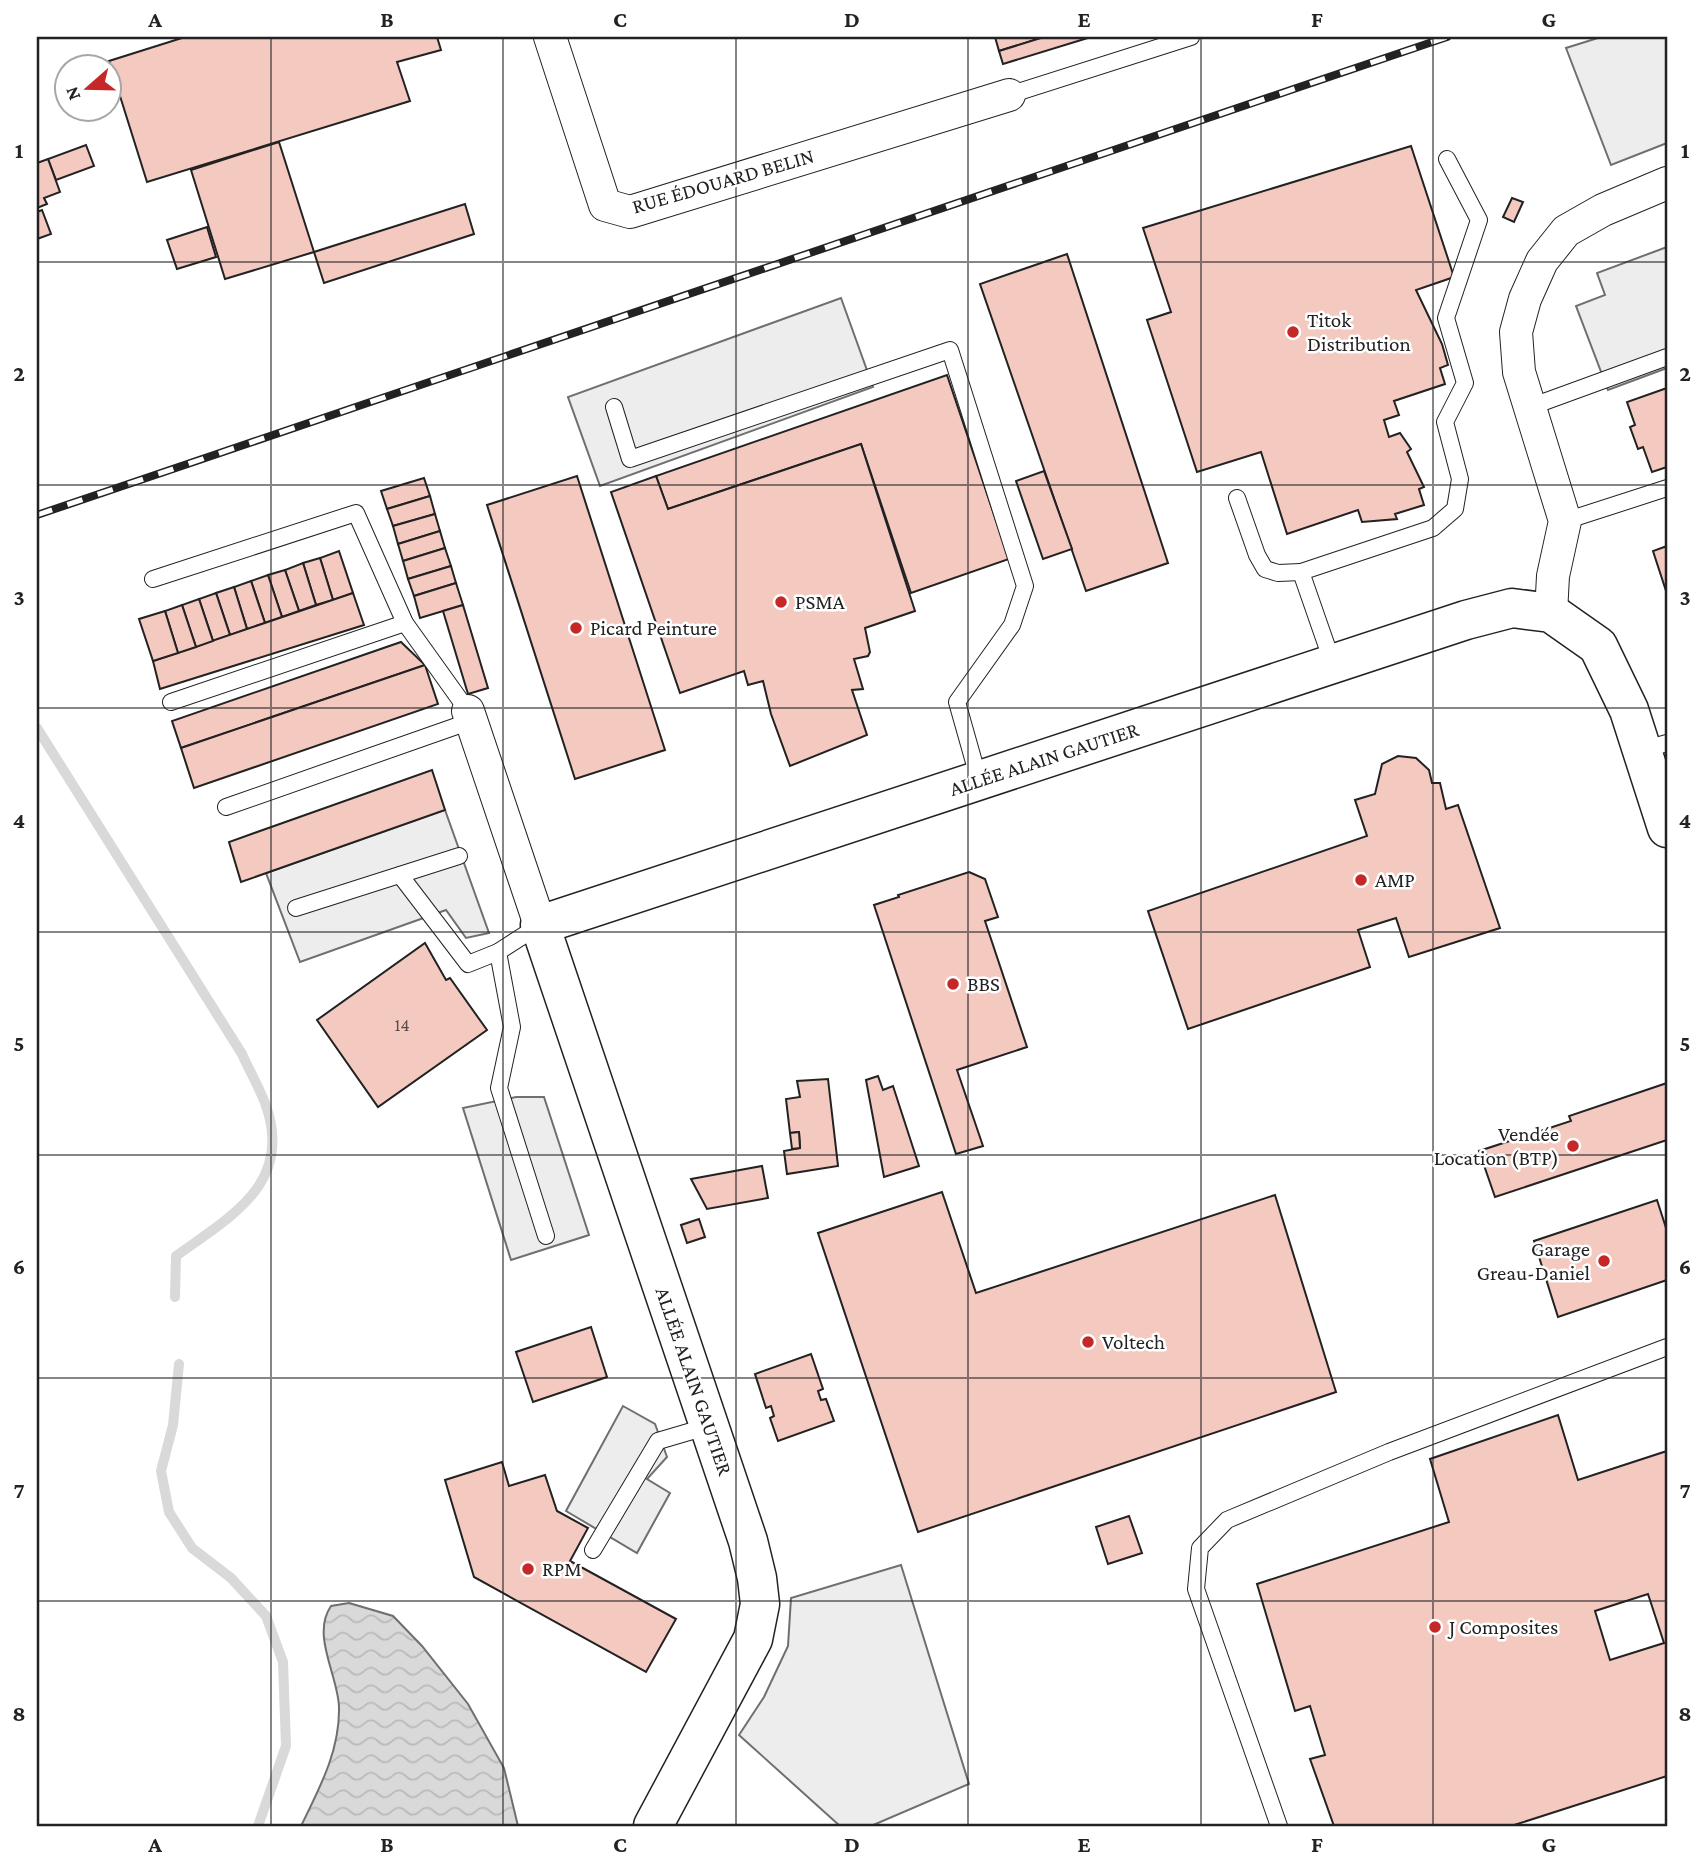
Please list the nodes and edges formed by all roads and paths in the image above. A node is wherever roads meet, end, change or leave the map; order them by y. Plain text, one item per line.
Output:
1 (550, 37) edge
2 (1191, 37) edge
3 (1009, 95) joint
4 (1447, 159) dead end
5 (1667, 183) edge
6 (1667, 357) edge
7 (614, 407) dead end
8 (1530, 407) junction
9 (1667, 488) edge
10 (1237, 498) dead end
11 (1565, 521) junction
12 (1301, 572) junction
13 (153, 579) dead end
14 (1551, 613) junction
15 (405, 623) junction
16 (1333, 664) junction
17 (171, 702) dead end
18 (470, 716) junction
19 (1655, 747) edge
20 (979, 780) junction
21 (226, 807) dead end
22 (1667, 828) edge
23 (459, 856) dead end
24 (400, 875) junction
25 (296, 908) dead end
26 (540, 925) junction
27 (498, 952) junction
28 (546, 1236) dead end
29 (1667, 1347) edge
30 (709, 1426) junction
31 (593, 1549) dead end
32 (653, 1826) edge
33 (1279, 1826) edge

1 - 3 street, RUE ÉDOUARD BELIN
2 - 3 lane
4 - 12 lane
5 - 8 street
6 - 8 lane
7 - 20 lane
8 - 11 street
9 - 11 lane
10 - 12 lane
11 - 14 street
12 - 16 lane
13 - 15 lane
14 - 16 street, ALLÉE ALAIN GAUTIER
14 - 19 street
15 - 17 lane
15 - 18 lane
16 - 20 street, ALLÉE ALAIN GAUTIER
18 - 21 lane
18 - 26 street, ALLÉE ALAIN GAUTIER
19 - 22 street
20 - 26 street, ALLÉE ALAIN GAUTIER
23 - 24 lane
24 - 25 lane
24 - 27 lane
26 - 27 lane
26 - 30 street, ALLÉE ALAIN GAUTIER
27 - 28 lane
29 - 33 lane
30 - 31 lane
30 - 32 street, ALLÉE ALAIN GAUTIER

